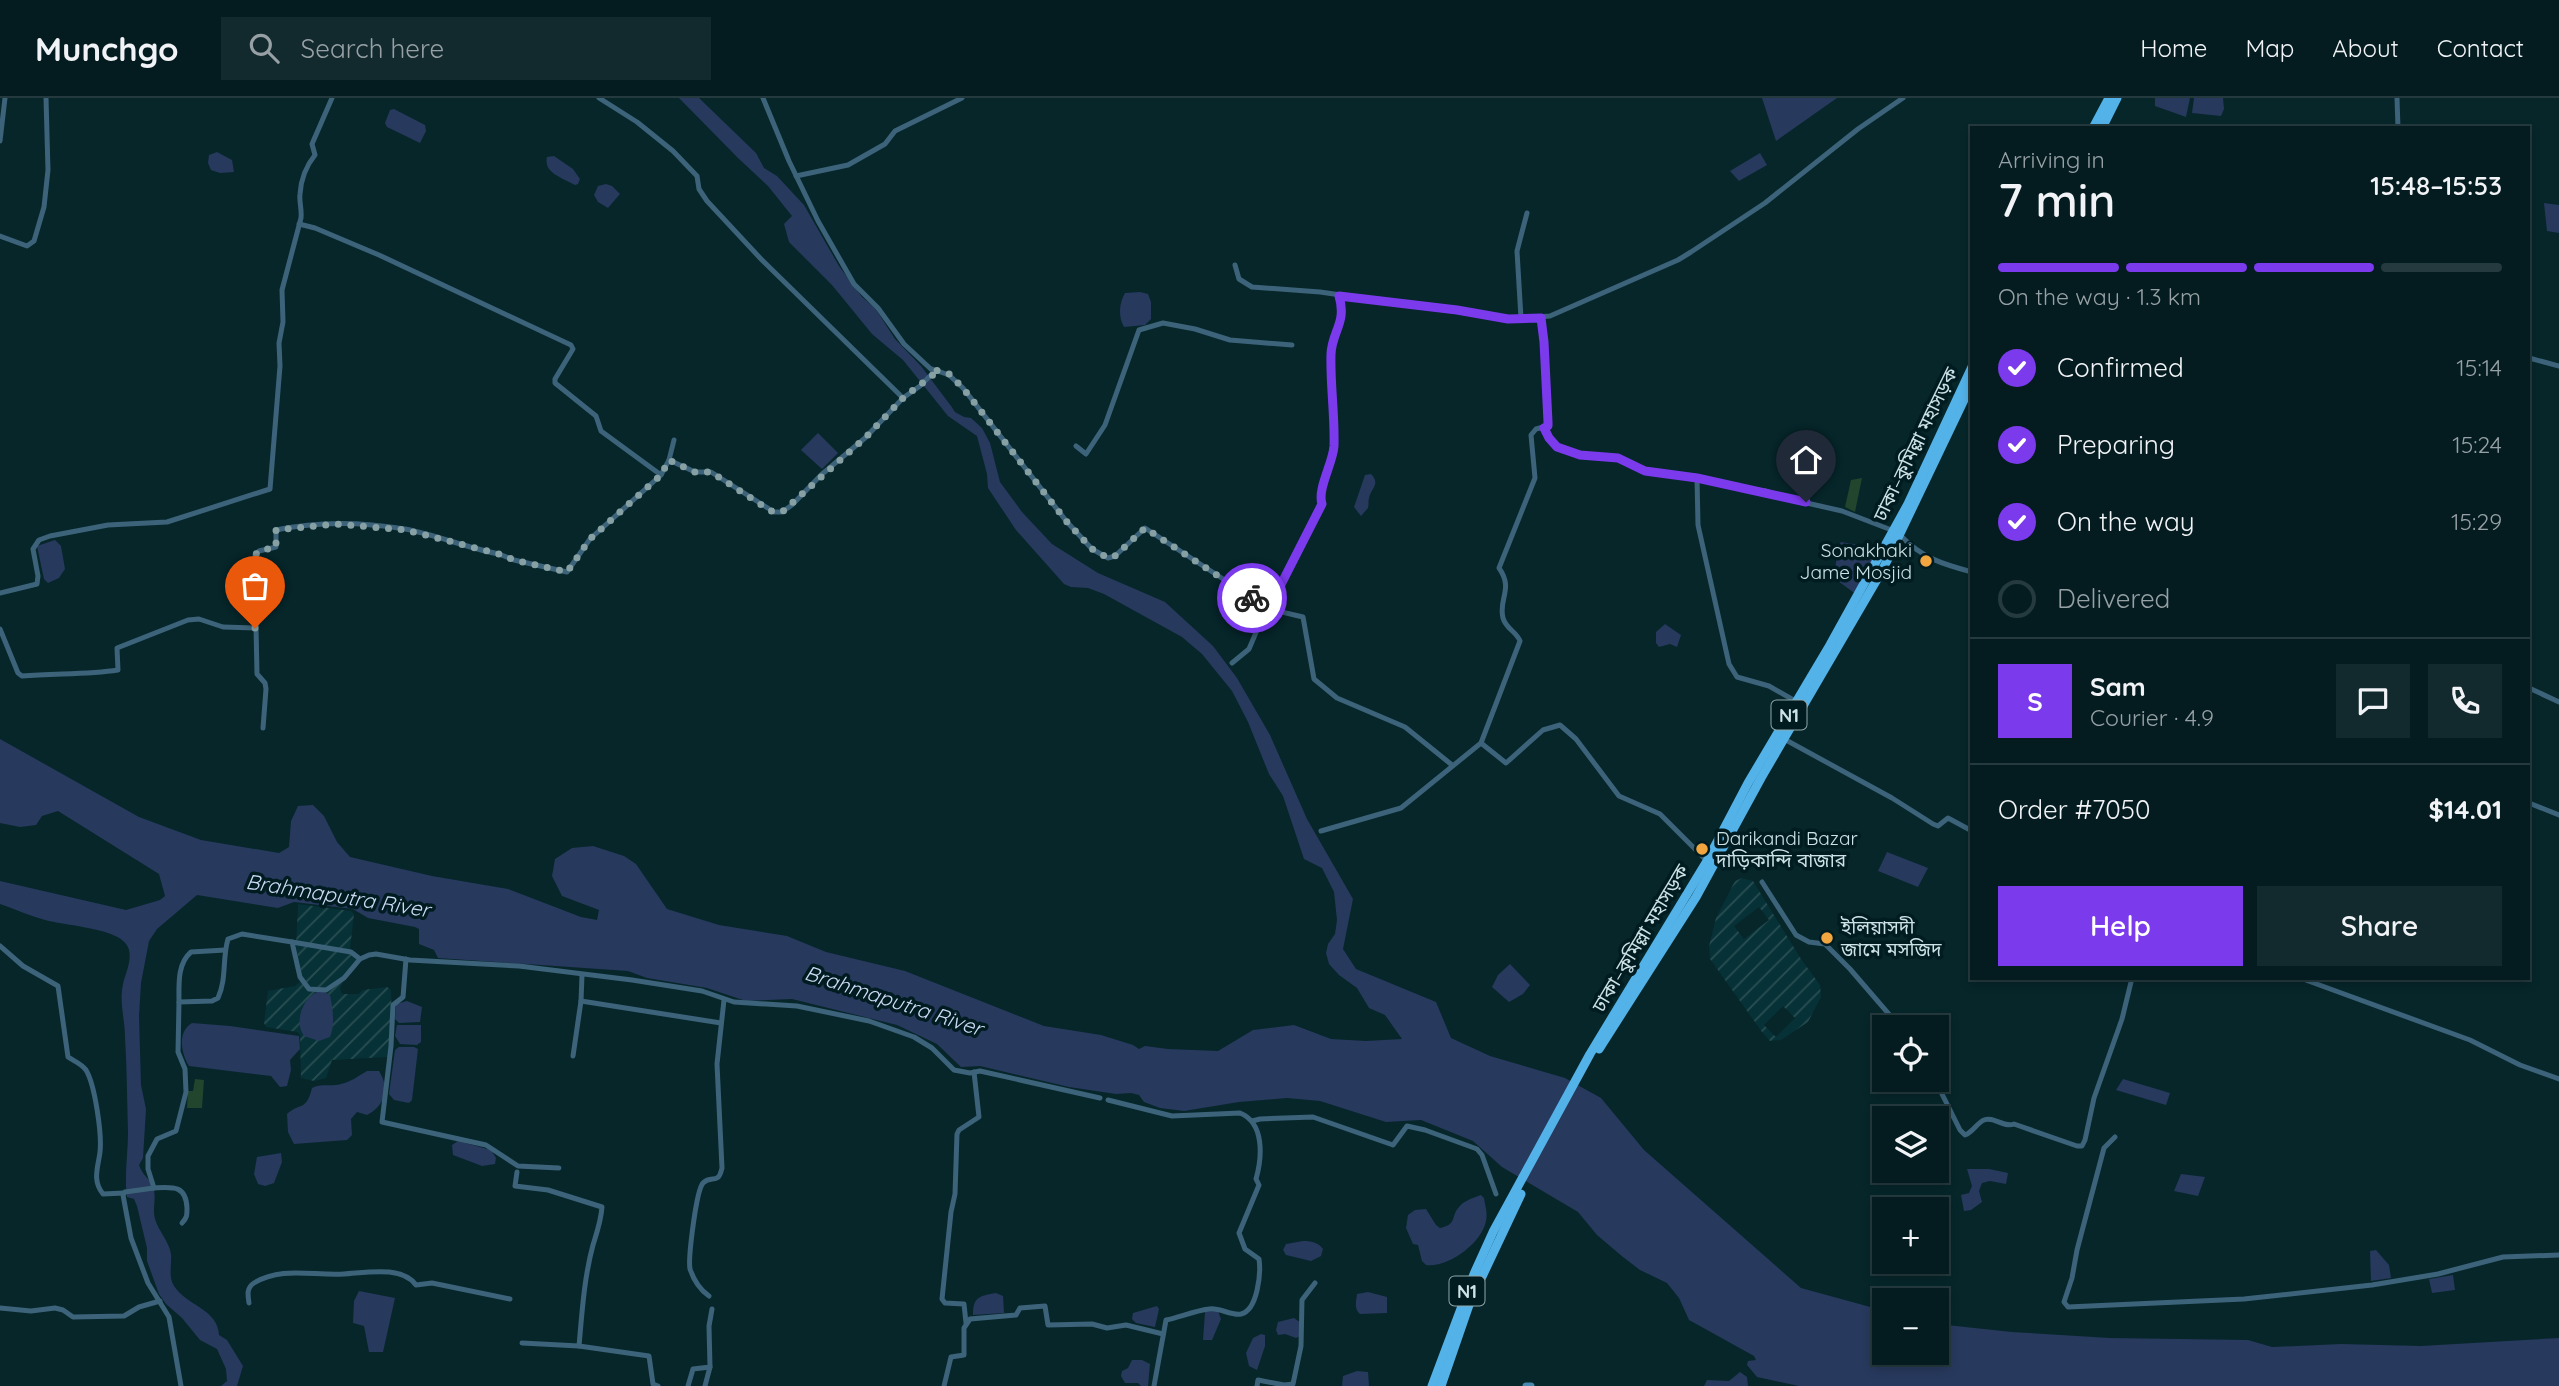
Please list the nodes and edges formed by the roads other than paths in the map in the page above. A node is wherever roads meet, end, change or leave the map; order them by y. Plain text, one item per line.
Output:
1 (5, 98) edge
2 (46, 98) edge
3 (332, 98) edge
4 (599, 98) edge
5 (763, 98) edge
6 (962, 98) edge
7 (1903, 98) edge
8 (2109, 98) edge
9 (2117, 98) edge
10 (2397, 98) edge
11 (2094, 126) edge
12 (2103, 126) edge
13 (2398, 126) edge
14 (0, 141) edge
15 (796, 176) junction
16 (1527, 213) dead end
17 (299, 224) junction
18 (0, 236) edge
19 (1235, 265) dead end
20 (1339, 296) junction
21 (1521, 318) junction
22 (1541, 318) junction
23 (1292, 345) dead end
24 (2530, 358) edge
25 (2559, 366) edge
26 (1970, 371) edge
27 (933, 372) junction
28 (1970, 387) edge
29 (903, 398) junction
30 (1544, 428) junction
31 (674, 440) dead end
32 (1076, 446) dead end
33 (669, 460) junction
34 (661, 475) junction
35 (1697, 478) junction
36 (1897, 533) junction
37 (1970, 571) edge
38 (0, 593) edge
39 (1269, 608) junction
40 (256, 627) junction
41 (0, 629) edge
42 (1232, 663) dead end
43 (2530, 688) edge
44 (1797, 702) junction
45 (2559, 702) edge
46 (263, 728) dead end
47 (1784, 739) junction
48 (1481, 743) junction
49 (1452, 765) junction
50 (2530, 803) edge
51 (2559, 815) edge
52 (1970, 830) edge
53 (1321, 831) dead end
54 (1707, 861) junction
55 (1762, 882) dead end
56 (292, 942) junction
57 (0, 946) edge
58 (225, 950) junction
59 (360, 959) junction
60 (406, 959) junction
61 (582, 975) junction
62 (2132, 980) edge
63 (2307, 980) edge
64 (724, 1000) junction
65 (581, 1001) junction
66 (179, 1002) junction
67 (1890, 1015) edge
68 (721, 1023) junction
69 (1592, 1055) junction
70 (573, 1056) dead end
71 (975, 1072) junction
72 (2559, 1079) edge
73 (1941, 1092) edge
74 (1100, 1098) dead end
75 (1108, 1100) dead end
76 (1252, 1121) junction
77 (2115, 1137) dead end
78 (559, 1168) dead end
79 (517, 1172) dead end
80 (154, 1188) junction
81 (125, 1192) junction
82 (1496, 1194) dead end
83 (1514, 1201) junction
84 (182, 1223) dead end
85 (2559, 1255) edge
86 (1315, 1283) dead end
87 (709, 1296) dead end
88 (510, 1299) dead end
89 (160, 1301) junction
90 (249, 1303) dead end
91 (0, 1308) edge
92 (712, 1309) dead end
93 (966, 1323) junction
94 (1163, 1334) junction
95 (522, 1343) dead end
96 (579, 1346) junction
97 (710, 1367) junction
98 (181, 1385) edge
99 (658, 1386) edge
100 (688, 1386) edge
101 (705, 1386) edge
102 (944, 1386) edge
103 (1154, 1386) edge
104 (1256, 1386) edge
105 (1432, 1386) edge
106 (1441, 1386) edge

1 - 14 street
2 - 18 street
3 - 17 street
4 - 29 street
5 - 15 street
6 - 15 street
7 - 22 street
8 - 11 highway
9 - 12 highway
10 - 13 street
15 - 27 street
16 - 21 street
17 - 34 street
17 - 38 street
19 - 20 street
20 - 21 street
20 - 39 street
21 - 22 street
22 - 30 street
23 - 32 street
24 - 25 street
26 - 36 highway, ঢাকা–কুমিল্লা মহাসড়ক / N1
27 - 29 street
27 - 39 street
28 - 36 highway, ঢাকা–কুমিল্লা মহাসড়ক / N1
29 - 33 street
30 - 35 street
30 - 48 street
31 - 33 street
33 - 34 street
34 - 40 street
35 - 36 street
35 - 44 street
36 - 37 street
36 - 44 highway, ঢাকা–কুমিল্লা মহাসড়ক / N1
36 - 47 highway, ঢাকা–কুমিল্লা মহাসড়ক / N1
39 - 42 street
39 - 49 street
40 - 41 street
40 - 46 street
43 - 45 street
44 - 54 highway, ঢাকা–কুমিল্লা মহাসড়ক / N1
47 - 52 street
47 - 69 highway, ঢাকা–কুমিল্লা মহাসড়ক / N1
48 - 49 street
48 - 54 street
49 - 53 street
50 - 51 street
54 - 69 highway, ঢাকা–কুমিল্লা মহাসড়ক / N1
55 - 67 street
56 - 58 street
56 - 59 street
56 - 59 street
57 - 81 street
58 - 66 street
58 - 66 street
59 - 60 street
60 - 61 street
60 - 78 street
61 - 64 street
61 - 65 street
62 - 73 street
63 - 72 street
64 - 68 street
64 - 71 street
65 - 68 street
65 - 70 street
66 - 80 street
68 - 87 street
69 - 83 highway, ঢাকা–কুমিল্লা মহাসড়ক / N1
71 - 74 street
71 - 93 street
75 - 76 street
76 - 82 street
76 - 94 street
77 - 85 street
79 - 96 street
80 - 81 street
80 - 84 street
81 - 89 street
83 - 105 highway, ঢাকা–কুমিল্লা মহাসড়ক / N1
83 - 106 highway, ঢাকা–কুমিল্লা মহাসড়ক / N1
86 - 104 street
88 - 90 street
89 - 91 street
89 - 98 street
92 - 97 street
93 - 94 street
93 - 102 street
94 - 103 street
95 - 96 street
96 - 99 street
97 - 100 street
97 - 101 street

